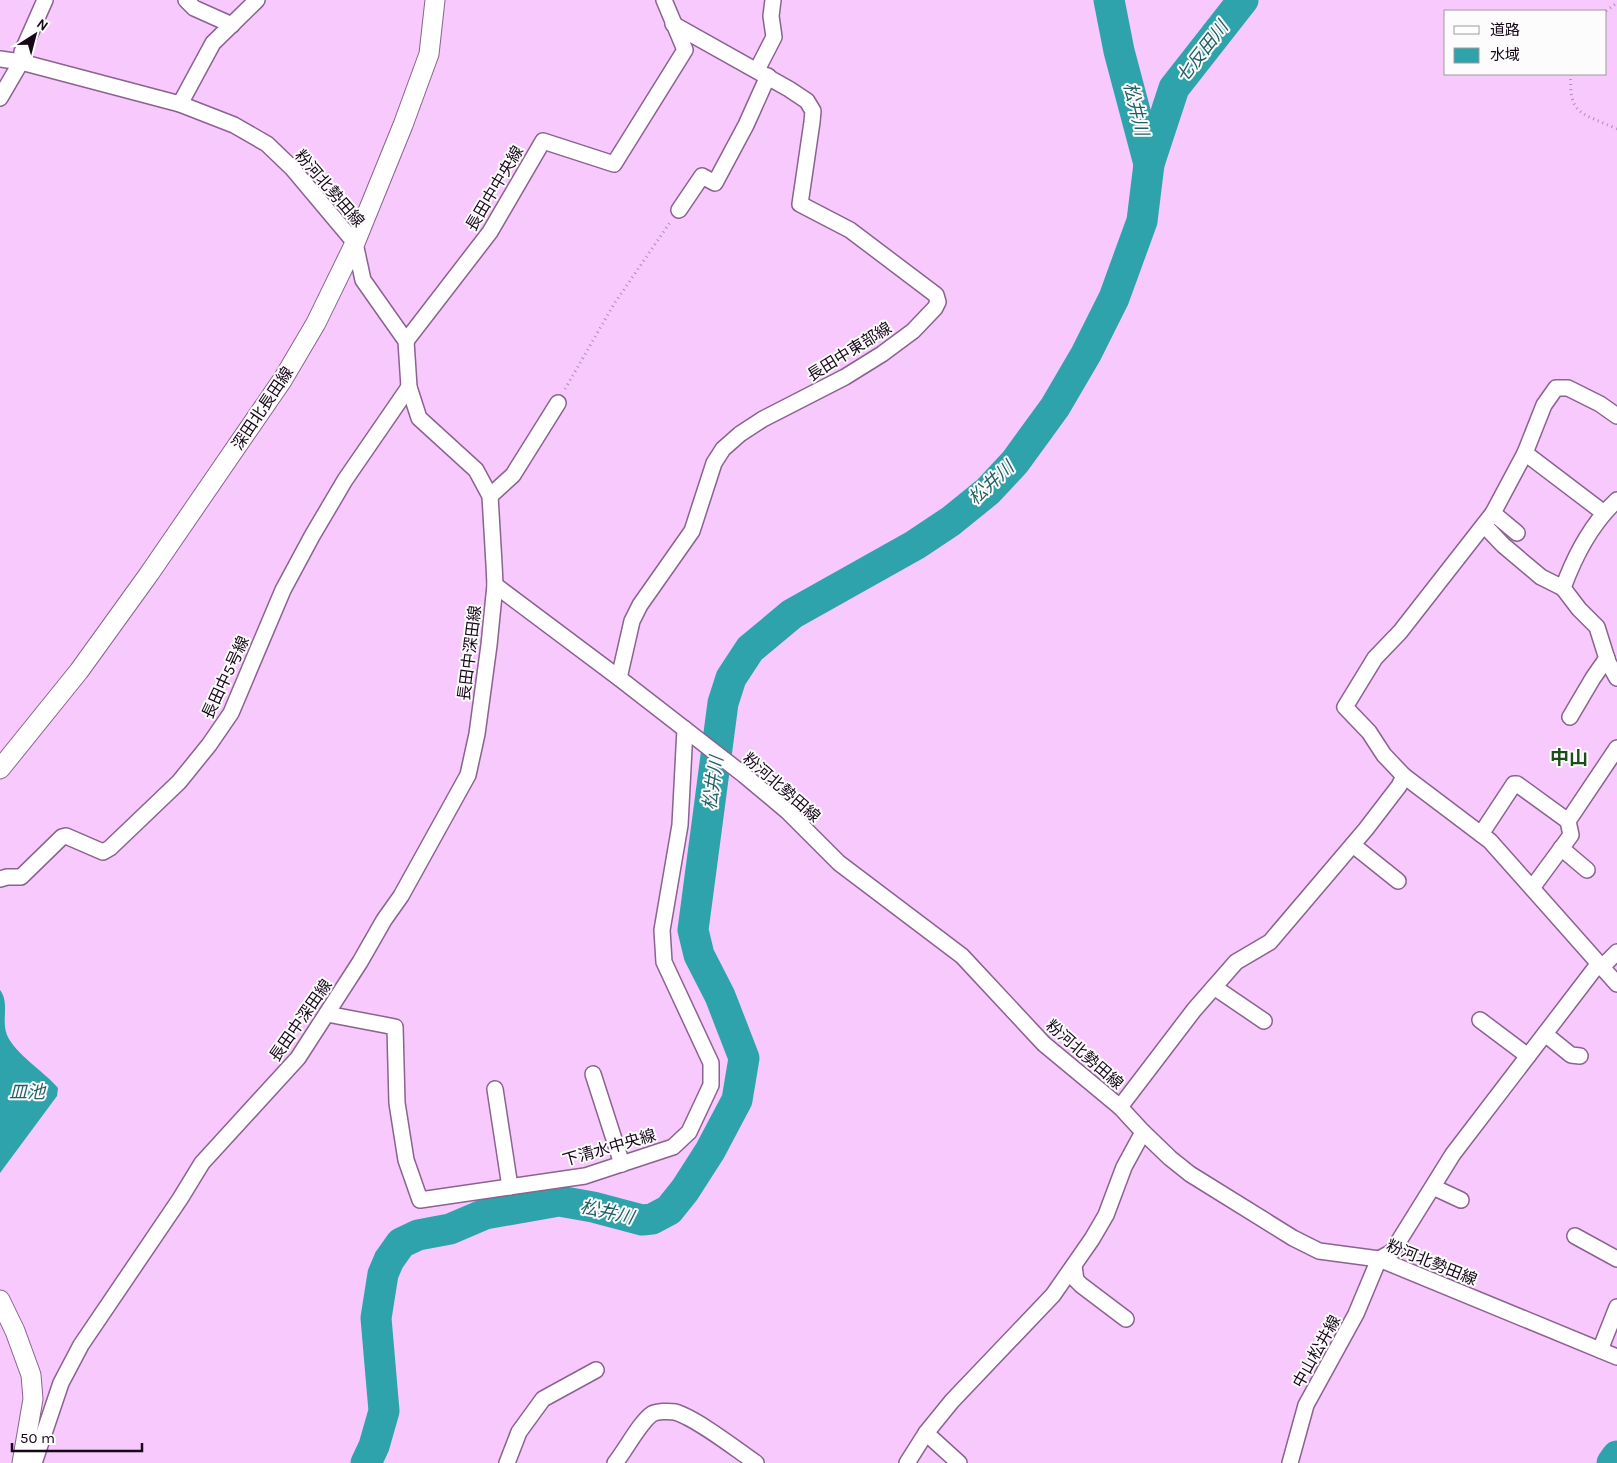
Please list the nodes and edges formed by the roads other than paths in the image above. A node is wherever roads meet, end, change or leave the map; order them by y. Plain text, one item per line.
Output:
1 (45, 0) edge
2 (186, 0) edge
3 (256, 0) edge
4 (435, 0) edge
5 (664, 0) edge
6 (774, 0) edge
7 (673, 24) junction
8 (232, 25) junction
9 (0, 59) edge
10 (20, 62) junction
11 (763, 73) junction
12 (0, 98) edge
13 (180, 104) junction
14 (680, 210) road end
15 (355, 243) junction
16 (406, 341) junction
17 (409, 387) junction
18 (558, 403) road end
19 (1617, 416) edge
20 (1526, 453) junction
21 (490, 496) junction
22 (1617, 500) edge
23 (1604, 513) junction
24 (1488, 519) junction
25 (1517, 533) dead end
26 (494, 586) junction
27 (1563, 588) junction
28 (1606, 658) junction
29 (619, 678) junction
30 (1617, 678) edge
31 (1570, 718) dead end
32 (690, 733) junction
33 (1617, 748) edge
34 (0, 769) edge
35 (1404, 776) junction
36 (1568, 821) junction
37 (1481, 834) junction
38 (1353, 845) junction
39 (1561, 848) junction
40 (1587, 870) dead end
41 (0, 879) edge
42 (1398, 881) dead end
43 (1532, 888) junction
44 (1617, 952) edge
45 (1602, 967) junction
46 (1617, 984) edge
47 (1214, 987) junction
48 (327, 1014) junction
49 (1480, 1020) dead end
50 (1264, 1021) dead end
51 (1545, 1034) junction
52 (1528, 1056) junction
53 (1580, 1056) dead end
54 (593, 1074) dead end
55 (495, 1089) dead end
56 (1120, 1107) junction
57 (1143, 1132) junction
58 (622, 1164) junction
59 (510, 1187) junction
60 (1433, 1187) junction
61 (1461, 1200) dead end
62 (1575, 1236) dead end
63 (1379, 1259) junction
64 (1617, 1259) edge
65 (1074, 1266) junction
66 (0, 1300) edge
67 (1617, 1307) edge
68 (1126, 1319) dead end
69 (1600, 1350) junction
70 (1617, 1357) edge
71 (596, 1370) dead end
72 (926, 1433) junction
73 (22, 1463) edge
74 (34, 1463) edge
75 (507, 1463) edge
76 (615, 1463) edge
77 (756, 1463) edge
78 (907, 1463) edge
79 (958, 1463) edge
80 (1290, 1463) edge

1 - 10 street
2 - 8 street
3 - 8 street
4 - 15 street, 深田北長田線
5 - 7 street, 長田中中央線
6 - 11 street
7 - 11 street, 長田中東部線
7 - 16 street, 長田中中央線
8 - 13 street
9 - 10 street, 粉河北勢田線
10 - 12 street
10 - 13 street, 粉河北勢田線
11 - 14 street
11 - 29 street, 長田中東部線
13 - 15 street, 粉河北勢田線
15 - 16 street, 粉河北勢田線
15 - 34 street, 深田北長田線
16 - 17 street
17 - 21 street
17 - 41 street, 長田中5号線
18 - 21 street
19 - 20 street
20 - 23 street
20 - 24 street
21 - 26 street
22 - 23 street
23 - 27 street
24 - 25 street
24 - 27 street
24 - 35 street
26 - 29 street, 粉河北勢田線
26 - 48 street, 長田中深田線
27 - 28 street
28 - 30 street
28 - 31 street
29 - 32 street, 粉河北勢田線
32 - 56 street, 粉河北勢田線
32 - 58 street, 下清水中央線
33 - 36 street
35 - 37 street
35 - 38 street
36 - 37 street
36 - 39 street
37 - 43 street
38 - 42 street
38 - 47 street
39 - 40 street
39 - 43 street
43 - 45 street
44 - 45 street
45 - 46 street
45 - 51 street
47 - 50 street
47 - 56 street
48 - 59 street, 下清水中央線
48 - 74 street, 長田中深田線
49 - 52 street
51 - 52 street
51 - 53 street
52 - 60 street
54 - 58 street
55 - 59 street
56 - 57 street, 粉河北勢田線
57 - 63 street, 粉河北勢田線
57 - 65 street
58 - 59 street, 下清水中央線
60 - 61 street
60 - 63 street
62 - 64 street
63 - 69 street, 粉河北勢田線
63 - 80 street, 中山松井線
65 - 68 street
65 - 72 street
66 - 73 street
67 - 69 street
69 - 70 street, 粉河北勢田線
71 - 75 street
72 - 78 street
72 - 79 street
76 - 77 street

